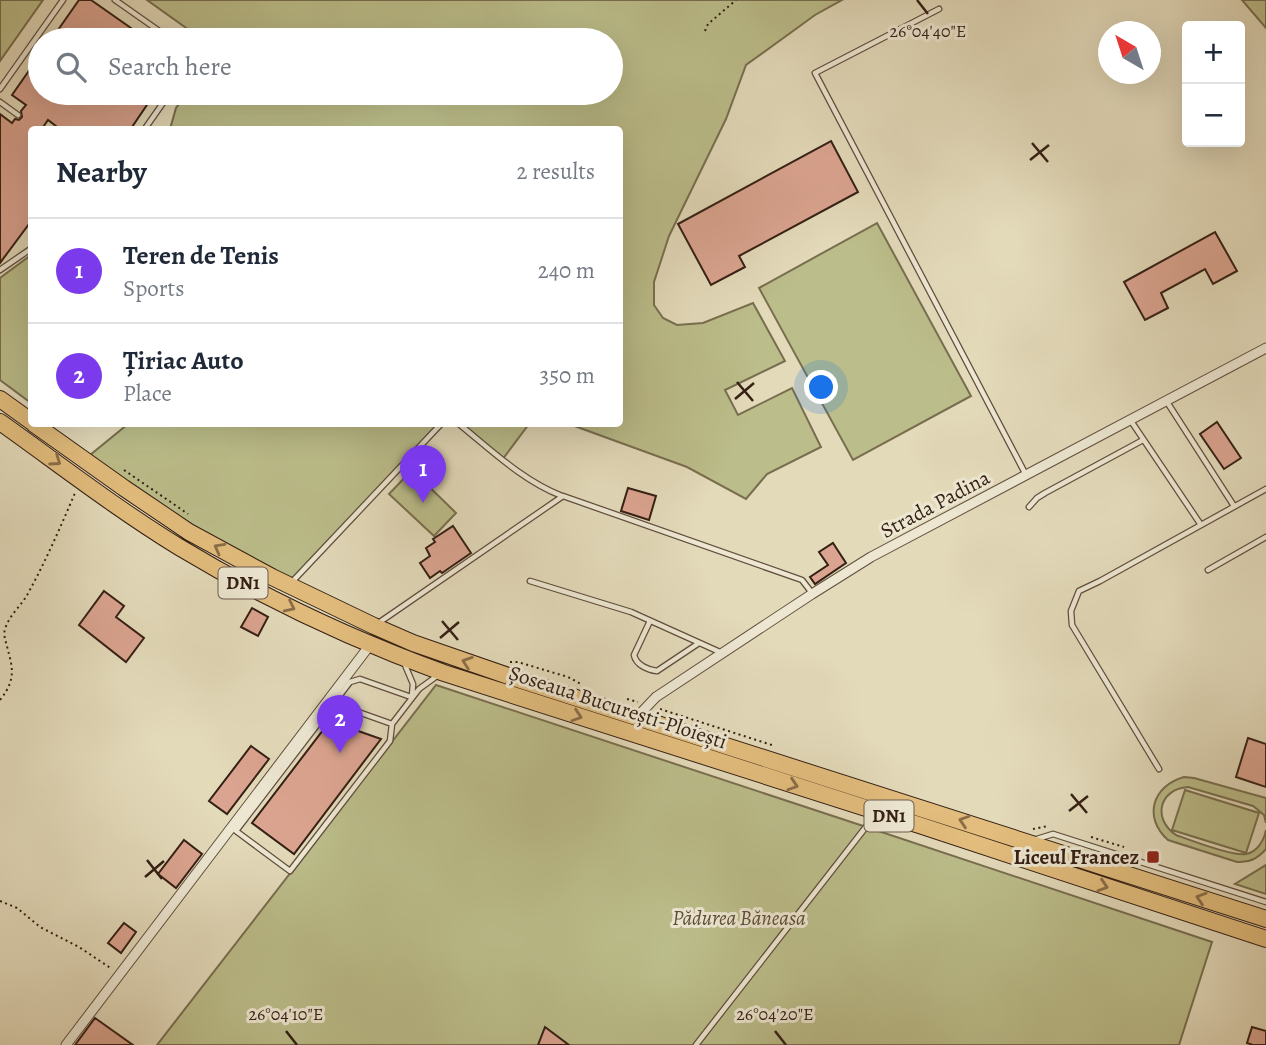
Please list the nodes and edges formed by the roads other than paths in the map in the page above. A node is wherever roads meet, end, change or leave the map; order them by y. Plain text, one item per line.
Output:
1 (64, 0) edge
2 (115, 0) edge
3 (939, 9) dead end
4 (44, 28) edge
5 (156, 28) edge
6 (28, 50) edge
7 (0, 89) edge
8 (0, 102) edge
9 (162, 105) edge
10 (18, 115) dead end
11 (147, 126) edge
12 (28, 250) edge
13 (1, 267) edge
14 (1266, 348) edge
15 (0, 399) edge
16 (1167, 401) junction
17 (28, 419) edge
18 (1131, 421) junction
19 (0, 422) edge
20 (39, 427) edge
21 (438, 427) edge
22 (463, 427) edge
23 (1143, 440) junction
24 (1026, 476) junction
25 (1266, 489) edge
26 (563, 496) junction
27 (1234, 506) junction
28 (1029, 507) dead end
29 (1201, 525) junction
30 (1266, 537) edge
31 (1208, 570) dead end
32 (530, 581) dead end
33 (288, 586) junction
34 (813, 594) junction
35 (650, 621) junction
36 (374, 626) junction
37 (699, 643) junction
38 (369, 645) junction
39 (723, 653) junction
40 (399, 657) junction
41 (444, 673) junction
42 (411, 697) junction
43 (333, 703) junction
44 (642, 711) junction
45 (392, 724) junction
46 (1158, 769) dead end
47 (878, 812) junction
48 (1031, 836) junction
49 (1266, 902) edge
50 (1266, 919) edge
51 (1266, 939) edge
52 (66, 1045) edge
53 (696, 1045) edge

1 - 4 lane
2 - 5 lane
3 - 24 lane
6 - 7 lane
8 - 10 lane
9 - 11 lane
12 - 13 lane
14 - 16 street, Strada Padina
15 - 17 highway, Șoseaua București-Ploiești / DN1
16 - 18 street, Strada Padina
16 - 27 lane
18 - 23 lane
18 - 24 street, Strada Padina
19 -> 38 highway, Șoseaua București-Ploiești / DN1
33 -> 20 highway, Șoseaua București-Ploiești / DN1
21 - 33 lane
22 - 26 lane
23 - 28 lane
23 - 29 lane
24 - 34 street, Strada Padina
25 - 27 lane
26 - 34 lane
26 - 36 lane
27 - 29 lane
29 - 46 lane
30 - 31 lane
32 - 35 lane
33 - 36 highway, Șoseaua București-Ploiești / DN1
34 - 39 street, Strada Padina
35 - 37 lane
35 - 37 lane
44 -> 36 highway, Șoseaua București-Ploiești / DN1
37 - 39 lane
38 - 40 highway, Șoseaua București-Ploiești / DN1
38 - 52 street
39 - 44 street, Strada Padina
40 - 41 highway, Șoseaua București-Ploiești / DN1
40 - 42 lane
41 - 42 lane
41 -> 47 highway, Șoseaua București-Ploiești / DN1
42 - 43 lane
42 - 45 lane
43 - 45 lane
43 - 45 lane
48 -> 44 highway, Șoseaua București-Ploiești / DN1
47 -> 51 highway, Șoseaua București-Ploiești / DN1
47 - 53 lane
48 - 49 lane
50 -> 48 highway, Șoseaua București-Ploiești / DN1

